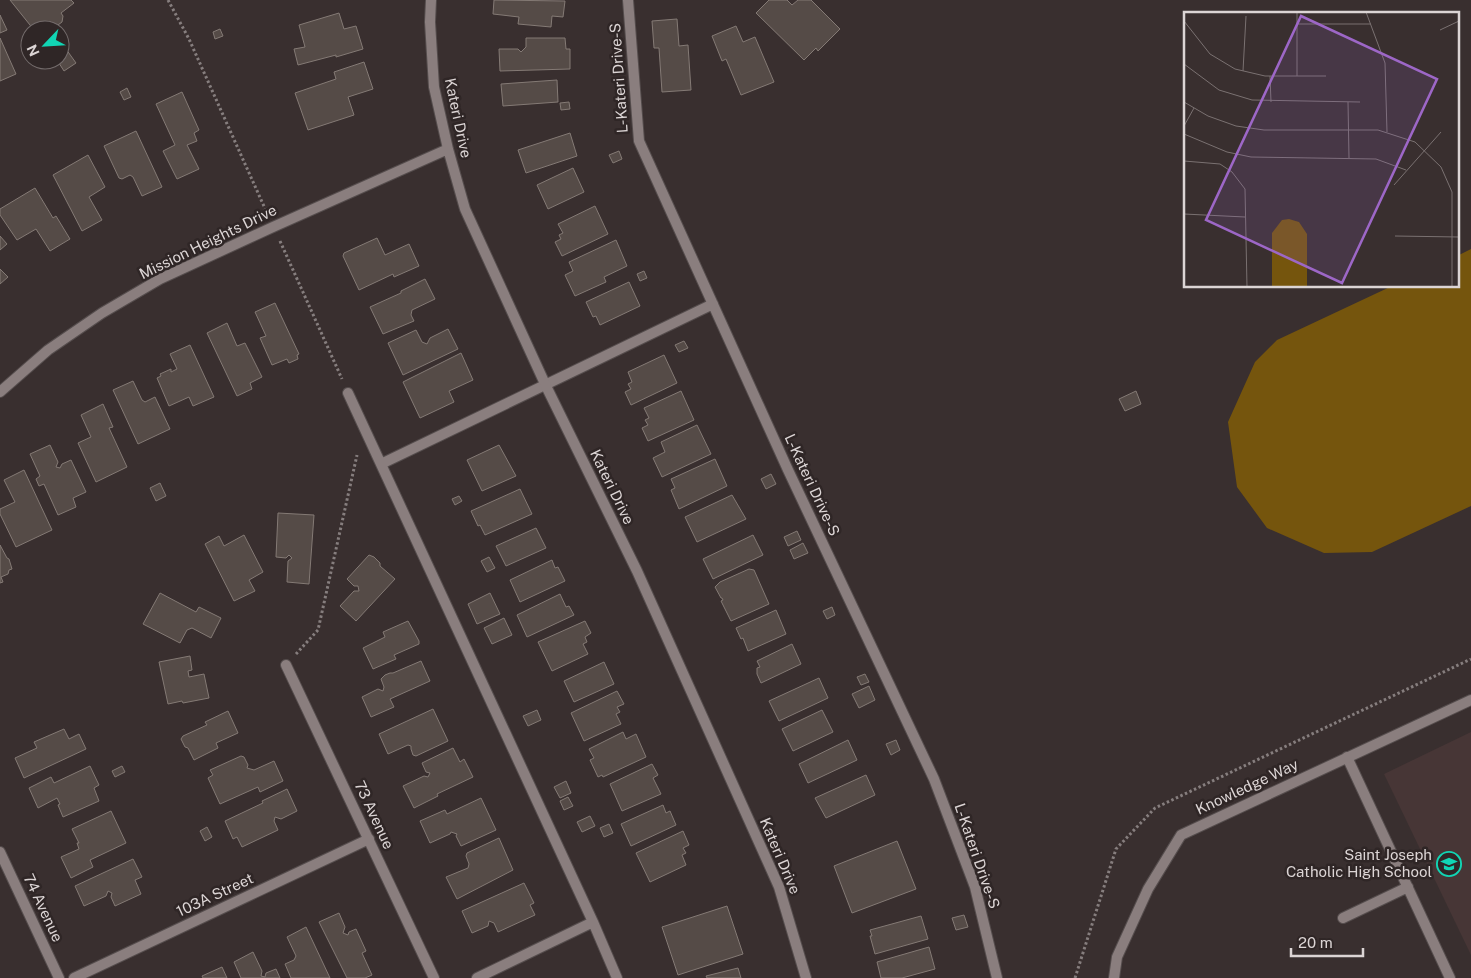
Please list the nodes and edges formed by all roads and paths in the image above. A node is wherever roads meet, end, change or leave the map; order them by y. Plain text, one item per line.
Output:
1 (168, 0) edge
2 (431, 0) edge
3 (628, 0) edge
4 (448, 149) junction
5 (273, 227) junction
6 (713, 304) junction
7 (546, 386) junction
8 (0, 392) edge
9 (348, 393) joint
10 (372, 445) junction
11 (381, 464) junction
12 (286, 665) joint
13 (1471, 700) edge
14 (1347, 757) junction
15 (369, 839) junction
16 (0, 852) edge
17 (1408, 887) junction
18 (1343, 918) dead end
19 (593, 922) junction
20 (59, 978) edge
21 (74, 978) edge
22 (434, 978) edge
23 (477, 978) edge
24 (617, 978) edge
25 (806, 978) edge
26 (997, 978) edge
27 (1114, 978) edge
28 (1450, 978) edge

1 - 5 path
2 - 4 street, Kateri Drive
3 - 6 street, L-Kateri Drive-S
4 - 5 street, Mission Heights Drive
4 - 7 street, Kateri Drive
5 - 8 street, Mission Heights Drive
5 - 9 path
6 - 7 street
6 - 26 street, L-Kateri Drive-S
7 - 11 street
7 - 25 street, Kateri Drive
9 - 10 street
10 - 11 street
10 - 12 path
11 - 19 street
12 - 15 street, 73 Avenue
13 - 14 street, Knowledge Way
14 - 17 street
14 - 27 street, Knowledge Way
15 - 21 street, 103A Street
15 - 22 street, 73 Avenue
16 - 20 street, 74 Avenue
17 - 18 street
17 - 28 street
19 - 23 street
19 - 24 street

